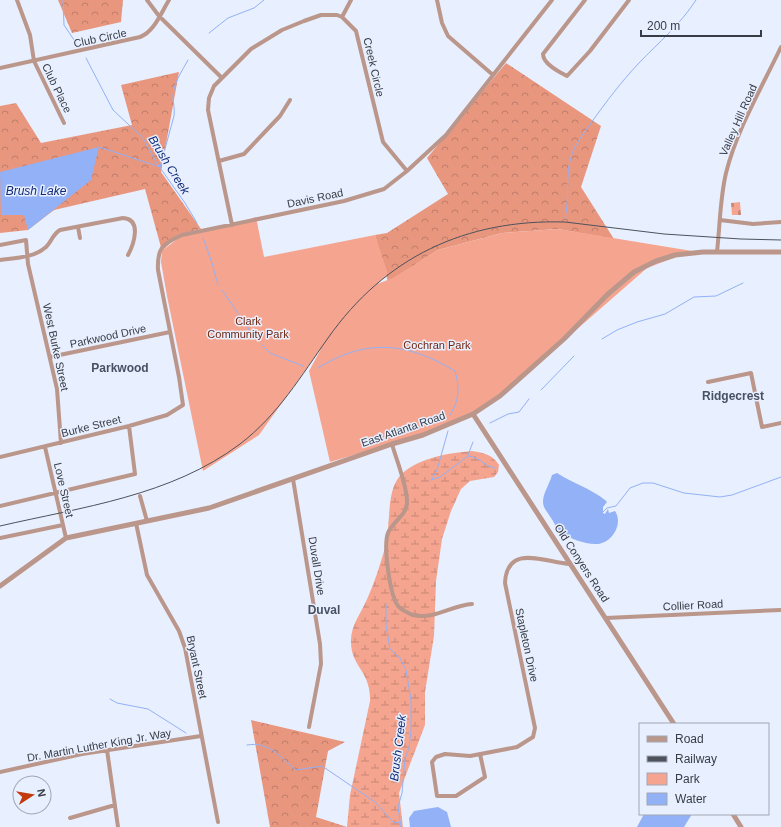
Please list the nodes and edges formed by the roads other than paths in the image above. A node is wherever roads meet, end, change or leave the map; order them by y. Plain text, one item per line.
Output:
1 (17, 0) edge
2 (147, 0) edge
3 (169, 0) edge
4 (351, 0) edge
5 (437, 0) edge
6 (552, 0) edge
7 (585, 0) edge
8 (626, 1) edge
9 (160, 16) junction
10 (342, 17) junction
11 (781, 46) edge
12 (34, 61) junction
13 (0, 68) edge
14 (493, 75) junction
15 (221, 77) junction
16 (290, 100) dead end
17 (64, 123) dead end
18 (219, 161) junction
19 (407, 171) junction
20 (720, 220) junction
21 (781, 222) edge
22 (232, 225) junction
23 (78, 226) junction
24 (80, 238) dead end
25 (0, 245) edge
26 (717, 252) junction
27 (781, 252) edge
28 (128, 255) dead end
29 (28, 256) junction
30 (0, 260) edge
31 (170, 332) junction
32 (50, 357) junction
33 (708, 382) dead end
34 (183, 405) joint
35 (473, 414) junction
36 (781, 423) edge
37 (129, 426) junction
38 (61, 443) junction
39 (392, 444) junction
40 (45, 447) junction
41 (0, 457) edge
42 (293, 479) junction
43 (55, 494) junction
44 (140, 496) dead end
45 (0, 506) edge
46 (147, 521) junction
47 (136, 523) junction
48 (62, 525) junction
49 (0, 538) edge
50 (66, 538) junction
51 (570, 564) junction
52 (0, 586) edge
53 (472, 604) dead end
54 (781, 610) edge
55 (606, 618) junction
56 (673, 723) edge
57 (309, 727) dead end
58 (202, 736) junction
59 (108, 750) junction
60 (480, 754) junction
61 (0, 772) edge
62 (115, 805) junction
63 (734, 815) edge
64 (70, 818) dead end
65 (218, 822) dead end
66 (118, 827) edge
67 (741, 827) edge

1 - 12 street, Club Place
2 - 9 street
3 - 9 street, Club Circle
4 - 10 street
5 - 14 street
6 - 14 street, Davis Road
7 - 8 street
9 - 12 street, Club Circle
9 - 15 street
10 - 15 street
10 - 19 street, Creek Circle
11 - 20 street, Valley Hill Road
12 - 13 street, Club Circle
12 - 17 street, Club Place
14 - 19 street, Davis Road
15 - 18 street
16 - 18 street
18 - 22 street
19 - 22 street, Davis Road
20 - 21 street
20 - 26 street, Valley Hill Road
22 - 31 street, Davis Road
23 - 24 street
23 - 28 street
23 - 29 street
25 - 29 street, West Burke Street
26 - 27 street, East Atlanta Road
26 - 35 street, East Atlanta Road
29 - 30 street
29 - 32 street, West Burke Street
31 - 32 street, Parkwood Drive
31 - 34 street, Davis Road
32 - 38 street, West Burke Street
33 - 36 street
34 - 37 street, Burke Street
35 - 39 street, East Atlanta Road
35 - 51 street, Old Conyers Road
37 - 38 street, Burke Street
37 - 43 street
38 - 40 street, Burke Street
39 - 42 street, East Atlanta Road
39 - 53 street
40 - 41 street, Burke Street
40 - 43 street, Love Street
42 - 46 street, East Atlanta Road
42 - 57 street, Duvall Drive
43 - 45 street
43 - 48 street, Love Street
44 - 46 street
46 - 47 street, East Atlanta Road
47 - 50 street, East Atlanta Road
47 - 58 street, Bryant Street
48 - 49 street
48 - 50 street, Love Street
50 - 52 street, East Atlanta Road
51 - 55 street, Old Conyers Road
51 - 60 street, Stapleton Drive
54 - 55 street, Collier Road
55 - 56 street, Old Conyers Road
58 - 59 street, Dr. Martin Luther King Jr. Way
58 - 65 street, Bryant Street
59 - 61 street, Dr. Martin Luther King Jr. Way
59 - 62 street
60 - 60 street, Stapleton Drive
62 - 64 street
62 - 66 street
63 - 67 street

